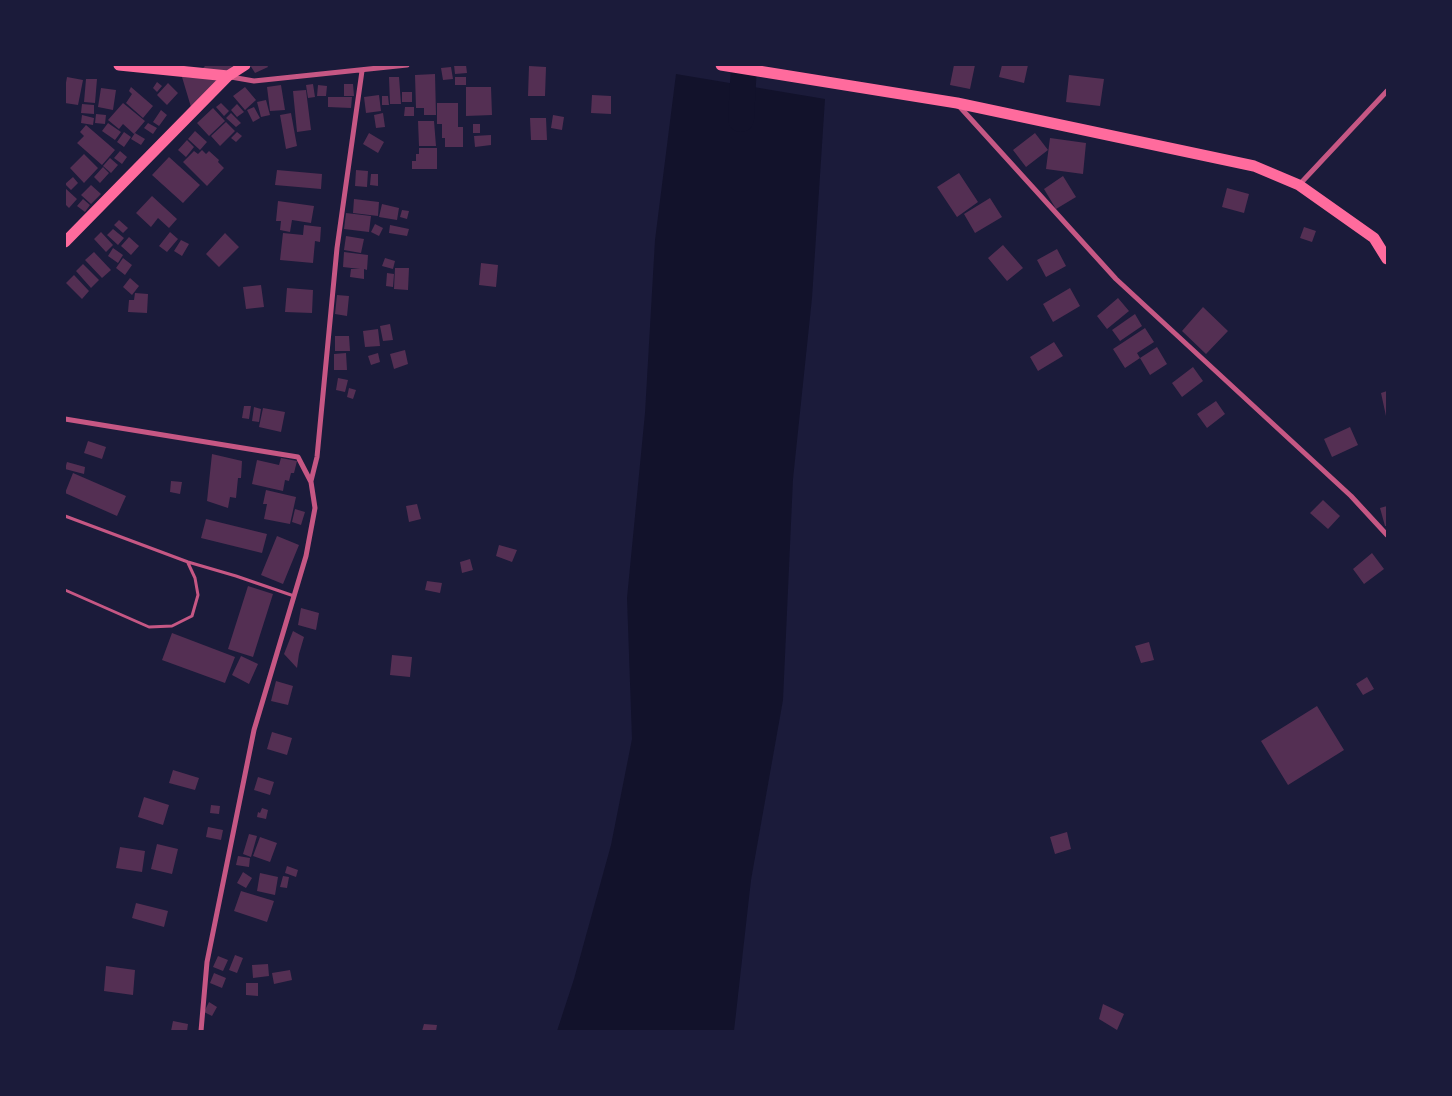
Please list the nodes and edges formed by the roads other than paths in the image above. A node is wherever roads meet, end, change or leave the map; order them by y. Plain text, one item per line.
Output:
1 (119, 65) edge
2 (245, 65) edge
3 (407, 65) edge
4 (721, 65) edge
5 (362, 71) junction
6 (228, 76) junction
7 (1387, 91) edge
8 (958, 104) junction
9 (1299, 185) junction
10 (65, 242) edge
11 (1387, 259) edge
12 (65, 419) edge
13 (311, 482) junction
14 (65, 516) edge
15 (1387, 535) edge
16 (188, 562) junction
17 (65, 590) edge
18 (294, 596) junction
19 (201, 1031) edge

1 - 6 main road
2 - 6 main road
3 - 5 street
4 - 8 main road
5 - 6 street
5 - 13 street
6 - 10 main road
7 - 9 street
8 - 9 main road
8 - 15 street
9 - 11 main road
12 - 13 street
13 - 18 street
14 - 16 lane
16 - 17 lane
16 - 18 lane
18 - 19 street

